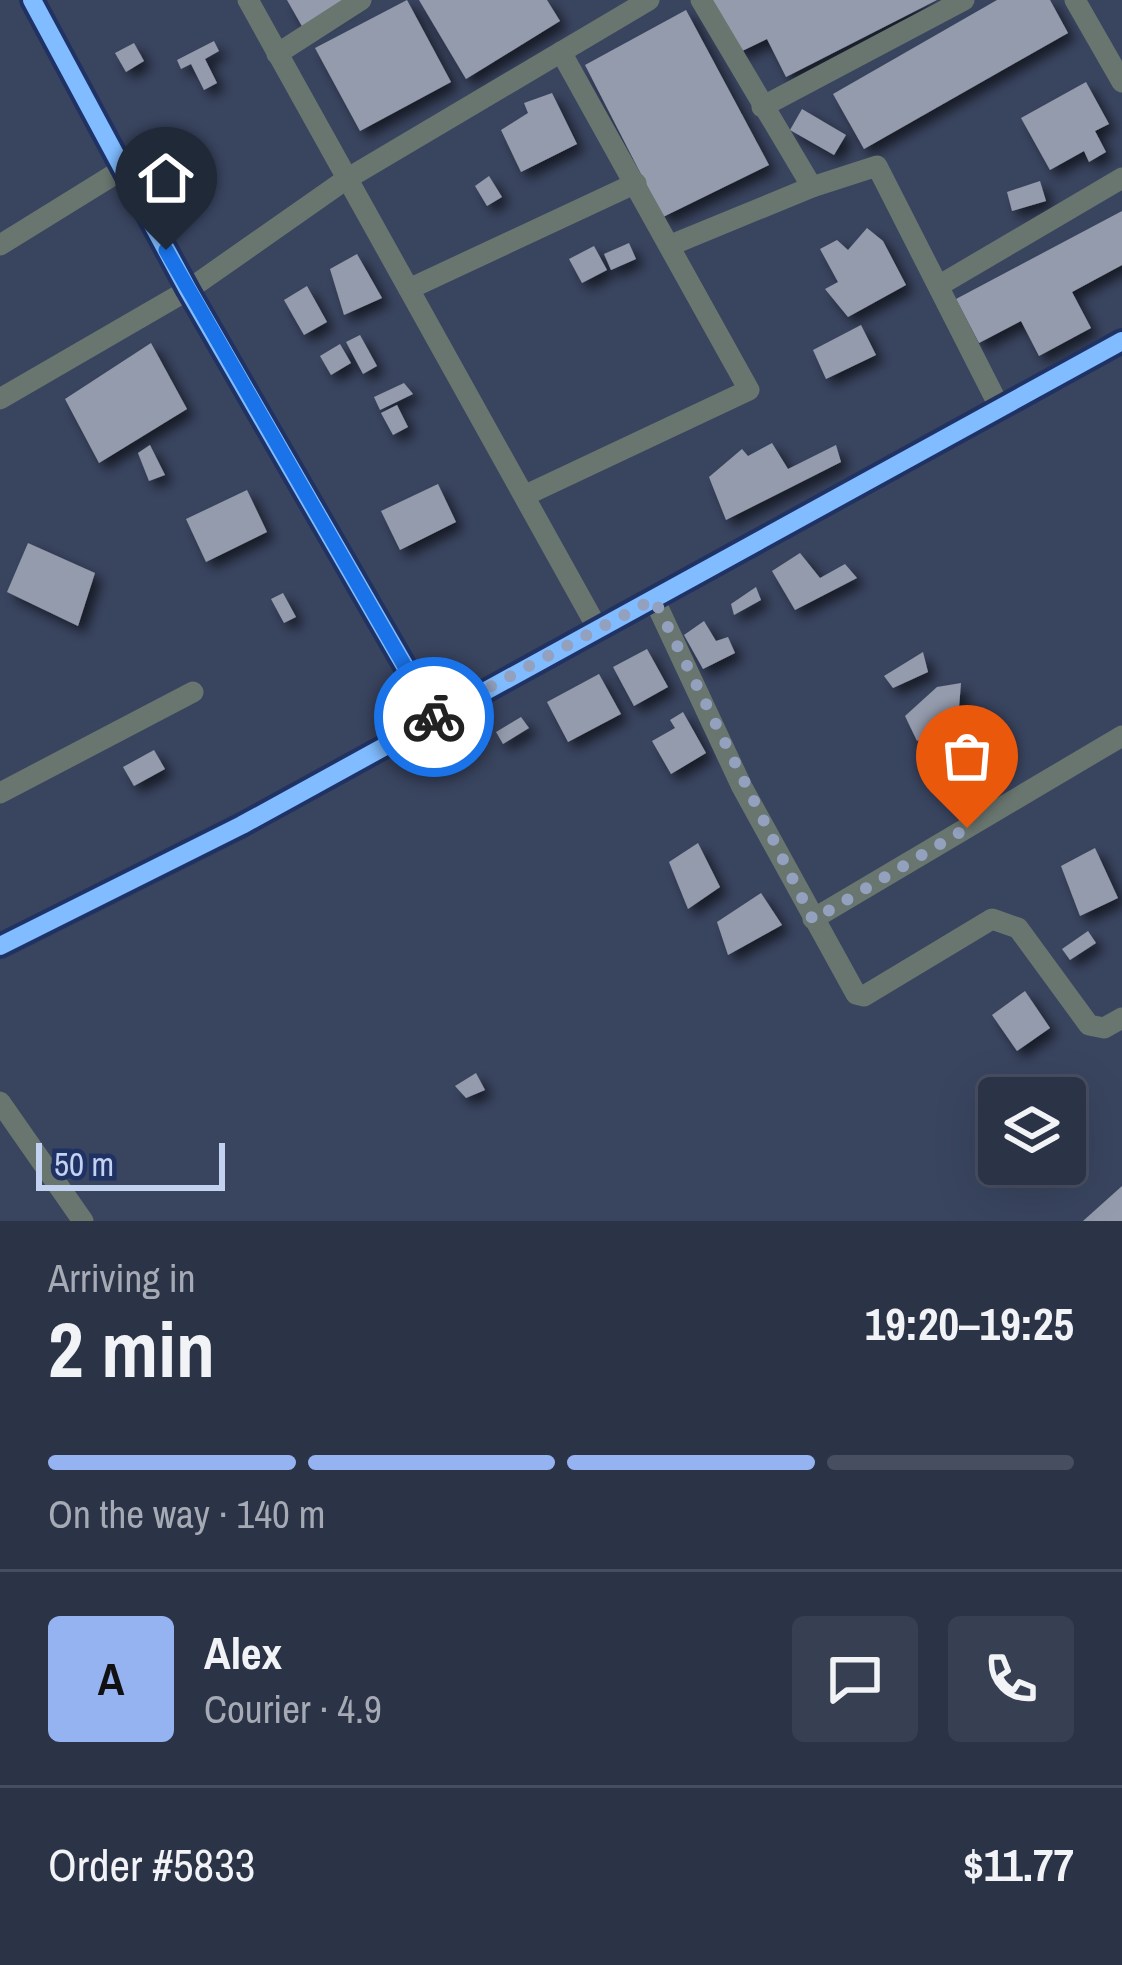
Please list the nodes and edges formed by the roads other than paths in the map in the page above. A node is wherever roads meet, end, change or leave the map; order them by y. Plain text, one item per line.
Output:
1 (32, 0) edge
2 (248, 0) edge
3 (362, 0) edge
4 (649, 0) edge
5 (701, 0) edge
6 (964, 0) edge
7 (1076, 0) edge
8 (561, 52) junction
9 (277, 54) junction
10 (1122, 82) edge
11 (762, 106) junction
12 (123, 169) junction
13 (1122, 178) edge
14 (345, 180) junction
15 (636, 183) junction
16 (812, 187) junction
17 (0, 245) edge
18 (671, 245) junction
19 (940, 285) junction
20 (188, 290) junction
21 (409, 290) junction
22 (1122, 341) edge
23 (0, 399) edge
24 (1000, 408) junction
25 (526, 495) junction
26 (654, 599) junction
27 (599, 631) junction
28 (193, 692) dead end
29 (436, 720) junction
30 (1122, 736) edge
31 (0, 794) edge
32 (813, 920) junction
33 (0, 946) edge
34 (1113, 1023) edge
35 (1122, 1043) edge
36 (0, 1102) edge
37 (83, 1221) edge

1 - 12 street
2 - 9 street
3 - 9 street
4 - 8 street
5 - 11 street
6 - 11 street
7 - 10 street
8 - 14 street
8 - 15 street
9 - 14 street
11 - 16 street
12 - 17 street
12 - 20 street
13 - 19 street
14 - 20 street
14 - 21 street
15 - 18 street
15 - 21 street
16 - 18 street
16 - 19 street
18 - 25 street
19 - 24 street
20 - 23 street
20 - 29 street
21 - 25 street
22 - 24 street
24 - 26 street
25 - 27 street
26 - 27 street
26 - 32 street
27 - 29 street
28 - 31 street
29 - 33 street
30 - 32 street
32 - 34 street
34 - 35 street
36 - 37 street

